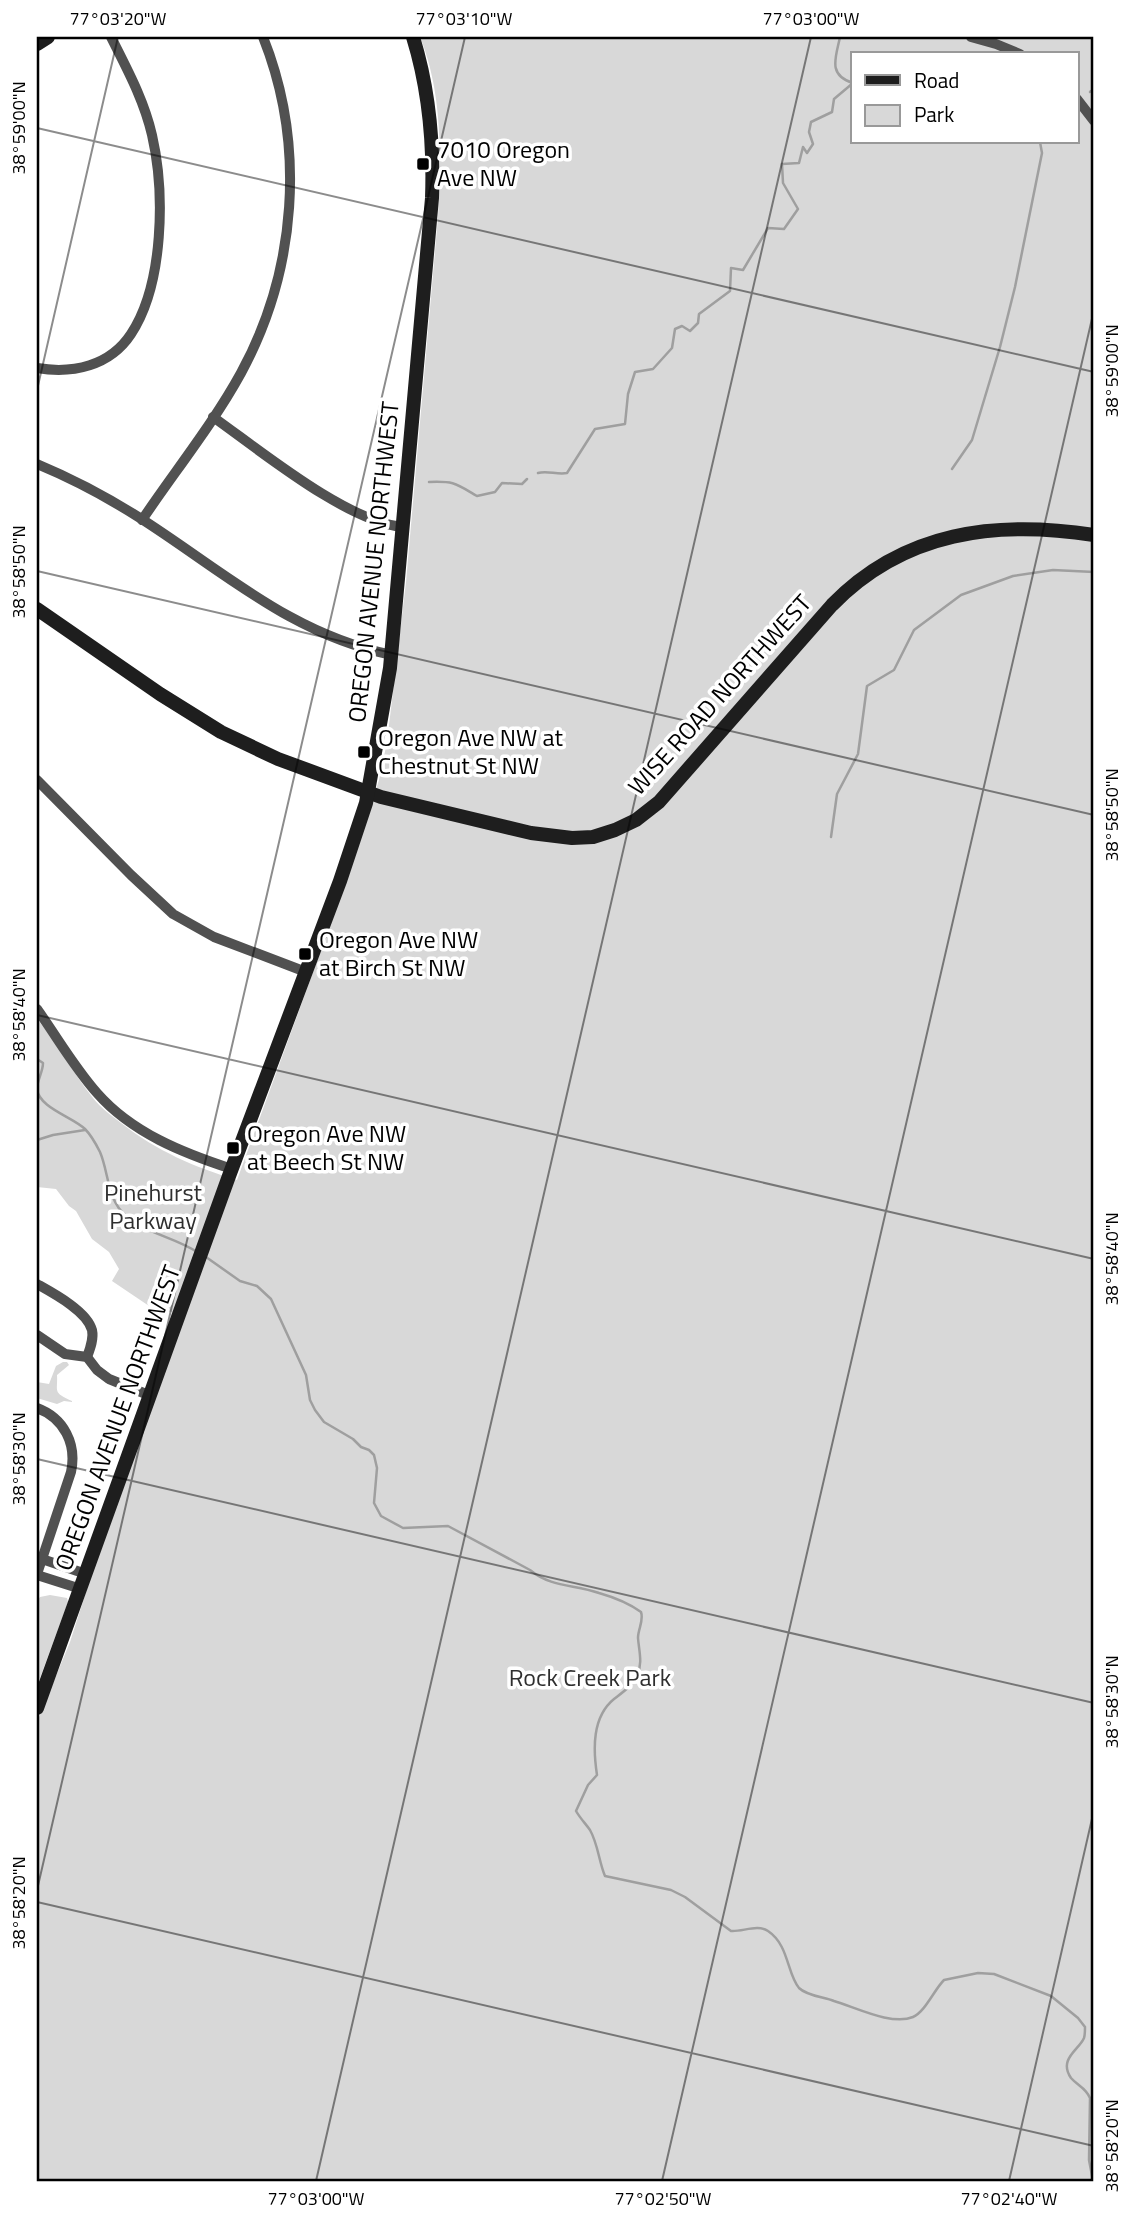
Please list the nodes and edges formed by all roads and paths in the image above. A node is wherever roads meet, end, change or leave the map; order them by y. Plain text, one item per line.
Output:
1 (48, 37) edge
2 (111, 37) edge
3 (262, 37) edge
4 (413, 37) edge
5 (971, 37) edge
6 (37, 44) edge
7 (1015, 52) edge
8 (1078, 100) edge
9 (1094, 121) edge
10 (37, 368) edge
11 (212, 417) junction
12 (37, 464) edge
13 (142, 520) junction
14 (402, 527) junction
15 (1094, 535) edge
16 (37, 609) edge
17 (392, 655) junction
18 (37, 780) edge
19 (368, 792) junction
20 (306, 972) junction
21 (37, 1009) edge
22 (232, 1169) junction
23 (37, 1284) edge
24 (37, 1335) edge
25 (88, 1357) junction
26 (150, 1396) junction
27 (37, 1408) edge
28 (42, 1559) junction
29 (86, 1574) junction
30 (37, 1575) edge
31 (80, 1590) junction
32 (37, 1708) edge

1 - 6 street
2 - 10 street
3 - 11 street
4 - 14 street, OREGON AVENUE NORTHWEST
5 - 7 street
8 - 9 street
11 - 13 street
11 - 14 street
12 - 13 street
13 - 17 street
14 - 17 street, OREGON AVENUE NORTHWEST
15 - 19 street, WISE ROAD NORTHWEST
16 - 19 street, WISE ROAD NORTHWEST
17 - 19 street, OREGON AVENUE NORTHWEST
18 - 20 street
19 - 20 street, OREGON AVENUE NORTHWEST
20 - 22 street, OREGON AVENUE NORTHWEST
21 - 22 street
22 - 26 street, OREGON AVENUE NORTHWEST
23 - 25 street
24 - 25 street
25 - 26 street
26 - 29 street, OREGON AVENUE NORTHWEST
27 - 28 street
28 - 29 street
28 - 30 street
29 - 31 street, OREGON AVENUE NORTHWEST
30 - 31 street
31 - 32 street, OREGON AVENUE NORTHWEST

